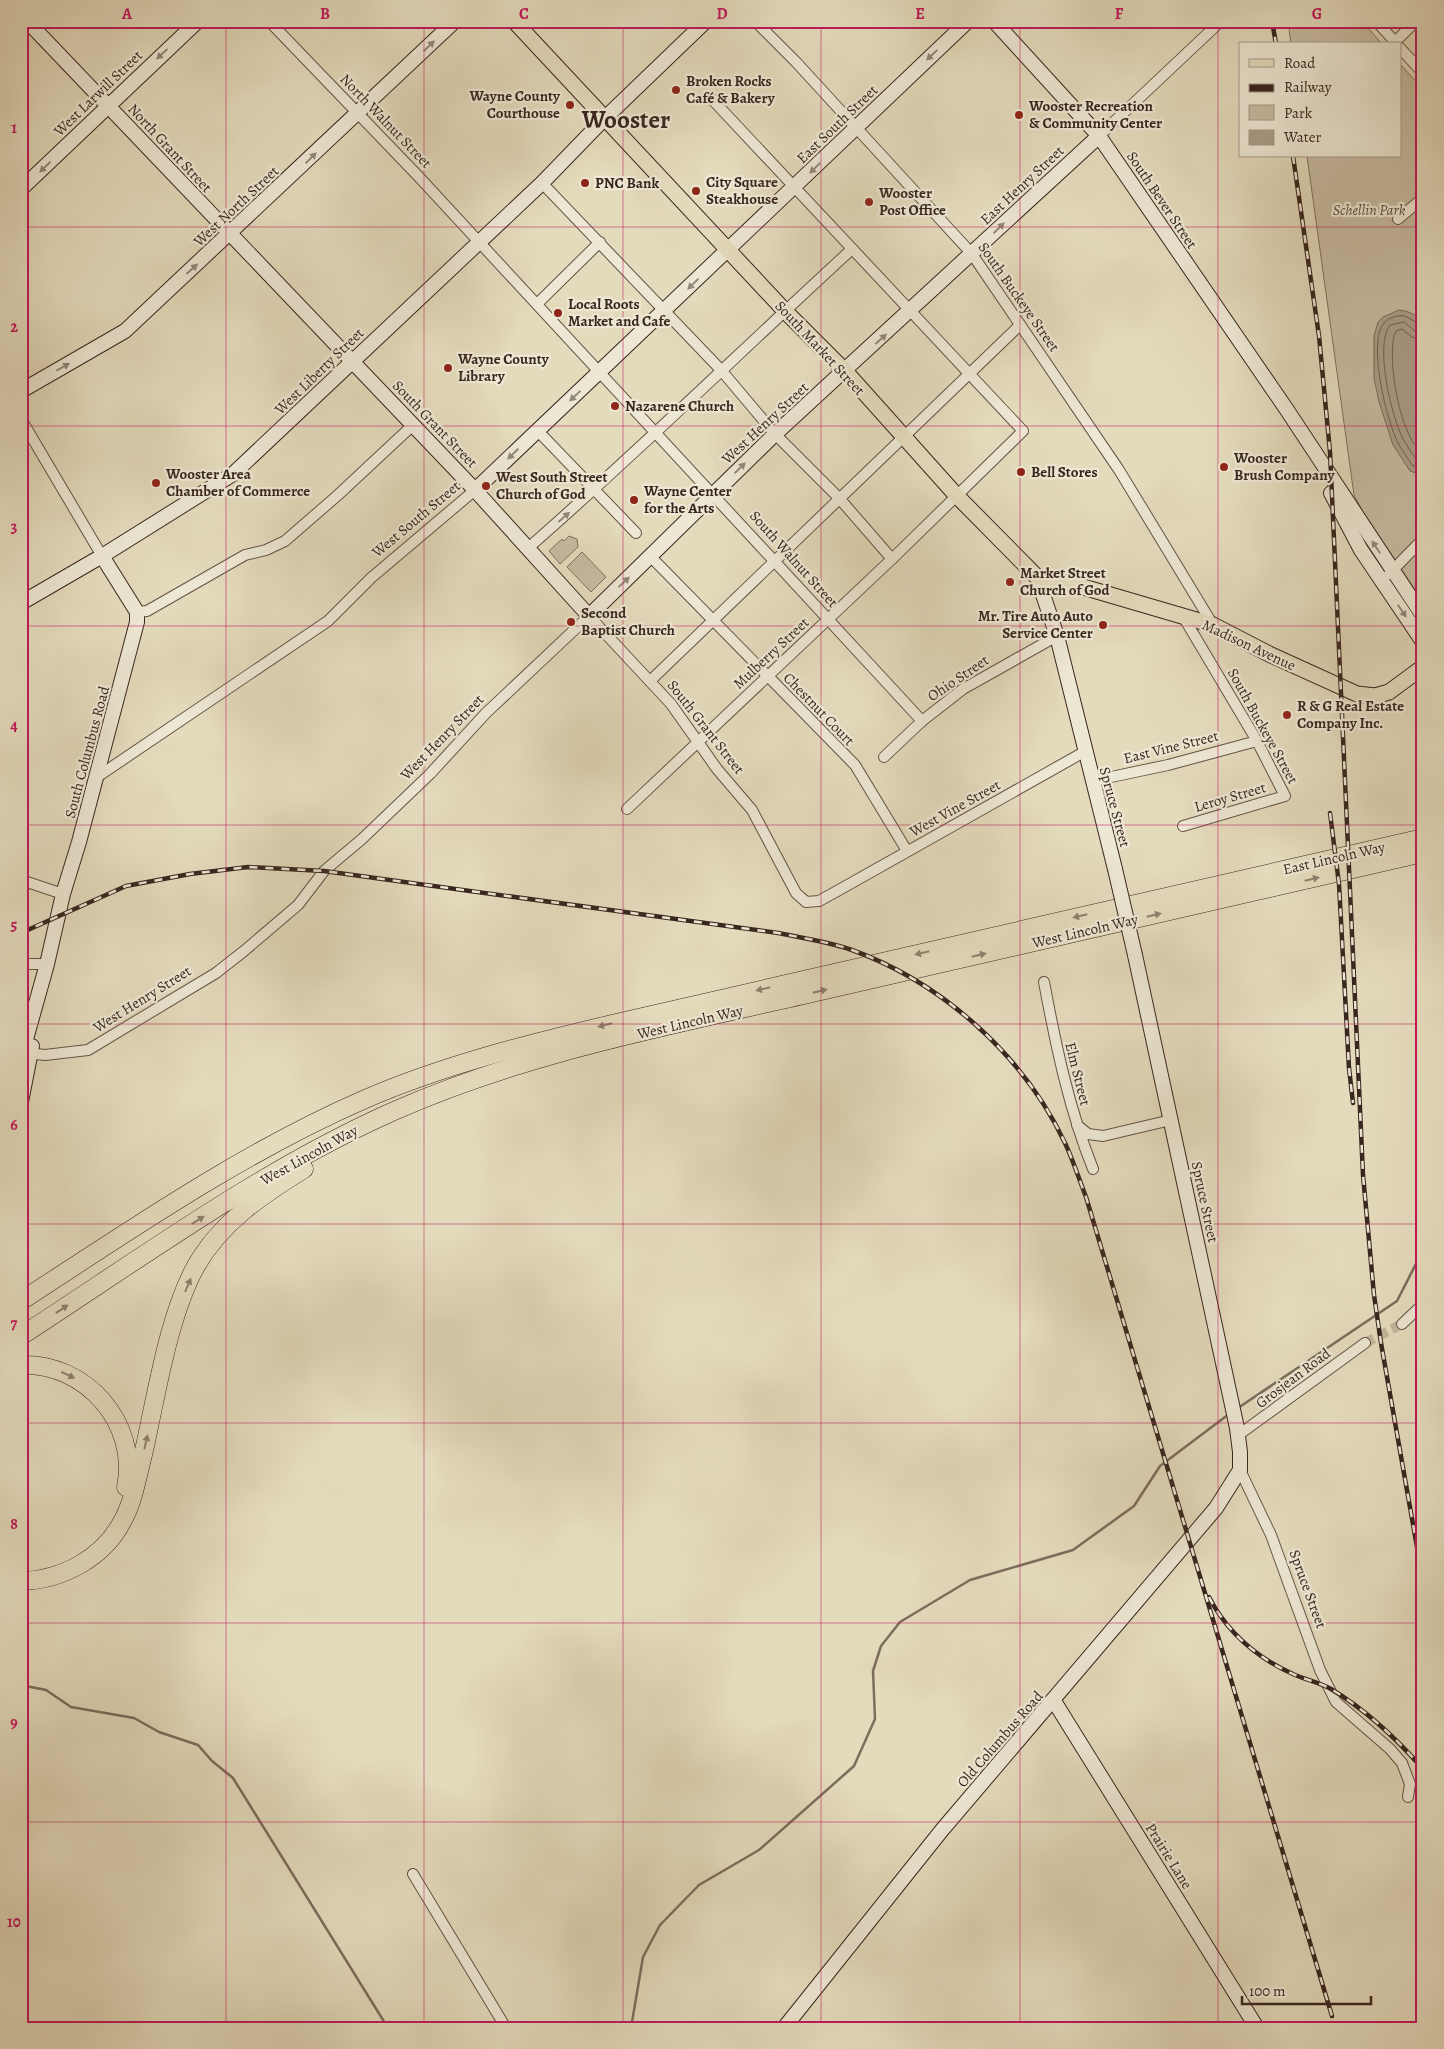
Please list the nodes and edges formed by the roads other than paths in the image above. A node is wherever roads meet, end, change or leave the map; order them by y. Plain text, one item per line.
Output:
1 (27, 21) edge
2 (198, 21) edge
3 (269, 21) edge
4 (455, 21) edge
5 (514, 21) edge
6 (706, 21) edge
7 (755, 21) edge
8 (968, 21) edge
9 (994, 21) edge
10 (1221, 21) edge
11 (1376, 21) edge
12 (1416, 21) edge
13 (1395, 42) edge
14 (1399, 42) edge
15 (1402, 50) edge
16 (1423, 73) edge
17 (709, 96) dead end
18 (108, 105) junction
19 (357, 114) junction
20 (604, 118) junction
21 (856, 127) junction
22 (1099, 136) junction
23 (542, 183) junction
24 (796, 187) junction
25 (21, 188) edge
26 (1423, 198) edge
27 (1398, 219) dead end
28 (231, 234) junction
29 (600, 242) junction
30 (478, 243) junction
31 (852, 249) junction
32 (728, 250) junction
33 (972, 254) junction
34 (537, 304) junction
35 (665, 311) junction
36 (785, 311) junction
37 (910, 312) junction
38 (1020, 325) junction
39 (352, 361) junction
40 (721, 370) junction
41 (600, 372) junction
42 (845, 372) junction
43 (970, 373) junction
44 (21, 391) edge
45 (21, 419) edge
46 (413, 425) junction
47 (537, 430) junction
48 (656, 434) junction
49 (775, 434) junction
50 (903, 439) junction
51 (475, 490) junction
52 (595, 490) junction
53 (713, 494) junction
54 (956, 495) junction
55 (838, 498) junction
56 (636, 533) dead end
57 (1423, 539) edge
58 (527, 549) junction
59 (102, 556) junction
60 (651, 557) junction
61 (892, 559) junction
62 (775, 560) junction
63 (1387, 576) junction
64 (1037, 577) junction
65 (21, 602) edge
66 (137, 612) junction
67 (589, 616) junction
68 (1423, 616) edge
69 (1184, 618) junction
70 (712, 620) junction
71 (828, 620) junction
72 (1213, 625) junction
73 (1057, 636) junction
74 (1423, 642) edge
75 (1423, 667) edge
76 (768, 677) junction
77 (650, 681) junction
78 (922, 721) junction
79 (1257, 741) junction
80 (697, 742) junction
81 (1084, 752) junction
82 (884, 757) dead end
83 (96, 777) junction
84 (1092, 781) junction
85 (1285, 796) joint
86 (627, 809) dead end
87 (1184, 826) dead end
88 (1423, 830) edge
89 (1423, 838) edge
90 (907, 851) junction
91 (1420, 854) edge
92 (1245, 878) junction
93 (21, 880) edge
94 (839, 890) joint
95 (63, 894) junction
96 (21, 964) edge
97 (47, 964) junction
98 (1044, 982) dead end
99 (25, 1055) edge
100 (552, 1056) junction
101 (21, 1102) edge
102 (1171, 1120) junction
103 (1076, 1124) junction
104 (1094, 1169) dead end
105 (143, 1222) junction
106 (21, 1293) edge
107 (21, 1301) edge
108 (1423, 1304) edge
109 (1402, 1324) tunnel mouth
110 (21, 1336) edge
111 (1365, 1343) tunnel mouth
112 (21, 1365) edge
113 (1237, 1432) junction
114 (1240, 1470) junction
115 (21, 1573) edge
116 (21, 1582) edge
117 (1054, 1701) junction
118 (1408, 1797) dead end
119 (413, 1874) dead end
120 (506, 2028) edge
121 (784, 2028) edge
122 (1257, 2028) edge

1 - 18 main road, North Grant Street
2 -> 18 main road, West Larwill Street
3 - 19 street, North Walnut Street
19 -> 4 main road, West North Street
5 - 20 main road, South Market Street
6 - 20 main road, West Liberty Street
7 - 21 street, South Buckeye Street
8 -> 21 main road, East South Street
9 - 22 main road, South Bever Street
10 - 22 street, East Henry Street
11 - 13 street
12 - 14 street
15 - 16 street
17 - 24 street
18 -> 25 main road, West Larwill Street
18 - 28 main road, North Grant Street
28 -> 19 main road, West North Street
19 - 30 street, North Walnut Street
20 - 23 main road, West Liberty Street
20 - 32 main road, South Market Street
21 -> 24 main road, East South Street
21 - 33 street, South Buckeye Street
33 -> 22 main road, East Henry Street
22 - 63 main road, South Bever Street
23 - 29 street
23 - 30 main road, West Liberty Street
24 - 31 street
24 - 32 main road, East South Street
26 - 27 street
28 - 39 main road, North Grant Street
44 -> 28 main road, West North Street
29 - 34 street
29 - 35 street
30 - 34 street, South Walnut Street
30 - 39 main road, West Liberty Street
31 - 36 street
31 - 37 street
32 -> 35 main road, West South Street
32 - 36 main road, South Market Street
33 - 37 main road, East Henry Street
33 - 38 street, South Buckeye Street
34 - 41 street, South Walnut Street
35 - 40 street
35 - 41 main road, West South Street
36 - 40 street
36 - 42 main road, South Market Street
42 -> 37 main road, East Henry Street
37 - 43 street
38 - 43 street
38 - 72 street, South Buckeye Street
39 - 46 main road, South Grant Street
39 - 59 main road, West Liberty Street
40 - 48 street
40 - 49 street
41 -> 47 main road, West South Street
41 - 48 street, South Walnut Street
42 - 49 main road, West Henry Street
42 - 50 main road, South Market Street
43 - 50 street
43 - 54 street, Mulberry Street
45 - 59 street
46 - 51 main road, South Grant Street
46 - 66 street
47 -> 51 main road, West South Street
47 - 52 street
48 - 52 street
48 - 53 street, South Walnut Street
53 -> 49 main road, West Henry Street
49 - 55 street
50 - 54 main road, South Market Street
50 - 55 street
51 - 58 main road, South Grant Street
51 - 83 street, West South Street
52 - 56 street
58 -> 52 street
53 - 60 main road, West Henry Street
53 - 62 street, South Walnut Street
54 - 61 street, Mulberry Street
54 - 64 main road, South Market Street
55 - 61 street
55 - 62 street
57 - 63 street
58 - 67 main road, South Grant Street
59 - 65 main road, West Liberty Street
59 - 66 main road
67 -> 60 main road, West Henry Street
60 - 70 street, Chestnut Court
61 - 71 street, Mulberry Street
62 - 70 street
62 - 71 street, South Walnut Street
63 - 68 main road, South Bever Street
63 -> 74 main road, South Bever Street
64 - 69 main road, Madison Avenue
64 - 73 main road, Spruce Street
66 - 83 main road, South Columbus Road
67 - 77 street, South Grant Street
67 - 99 street, West Henry Street
69 - 72 main road, Madison Avenue
69 - 79 street, South Buckeye Street
70 - 76 street, Chestnut Court
70 - 77 street
71 - 76 street, Mulberry Street
71 - 78 street, South Walnut Street
72 - 75 main road, Madison Avenue
73 - 78 street, Ohio Street
73 - 81 main road, Spruce Street
76 - 80 street, Mulberry Street
76 - 90 street, Chestnut Court
77 - 80 street, South Grant Street
78 - 82 street, Ohio Street
79 - 84 street, East Vine Street
79 - 85 street, South Buckeye Street
80 - 86 street, Mulberry Street
80 - 94 street, South Grant Street
81 - 84 main road, Spruce Street
81 - 90 street, West Vine Street
83 - 95 main road, South Columbus Road
84 - 102 main road, Spruce Street, bridge
85 - 87 street, Leroy Street
88 - 92 highway
89 - 92 highway, East Lincoln Way
90 - 94 street, West Vine Street
100 -> 91 highway, West Lincoln Way
92 -> 105 highway, West Lincoln Way
93 - 95 street
95 - 97 main road, South Columbus Road
96 - 97 street
97 - 99 main road, South Columbus Road
98 - 103 street, Elm Street
99 - 101 main road, South Columbus Road
110 -> 100 highway, West Lincoln Way
116 -> 100 highway
102 - 103 street
102 - 113 main road, Spruce Street
103 - 104 street, Elm Street
105 - 106 highway
105 - 107 highway, West Lincoln Way
108 - 109 street
111 - 113 street, Grosjean Road
112 -> 115 highway
113 - 114 main road, Spruce Street
114 - 117 main road, Old Columbus Road
114 - 118 street, Spruce Street
117 - 121 main road, Old Columbus Road
117 - 122 main road, Prairie Lane
119 - 120 street

